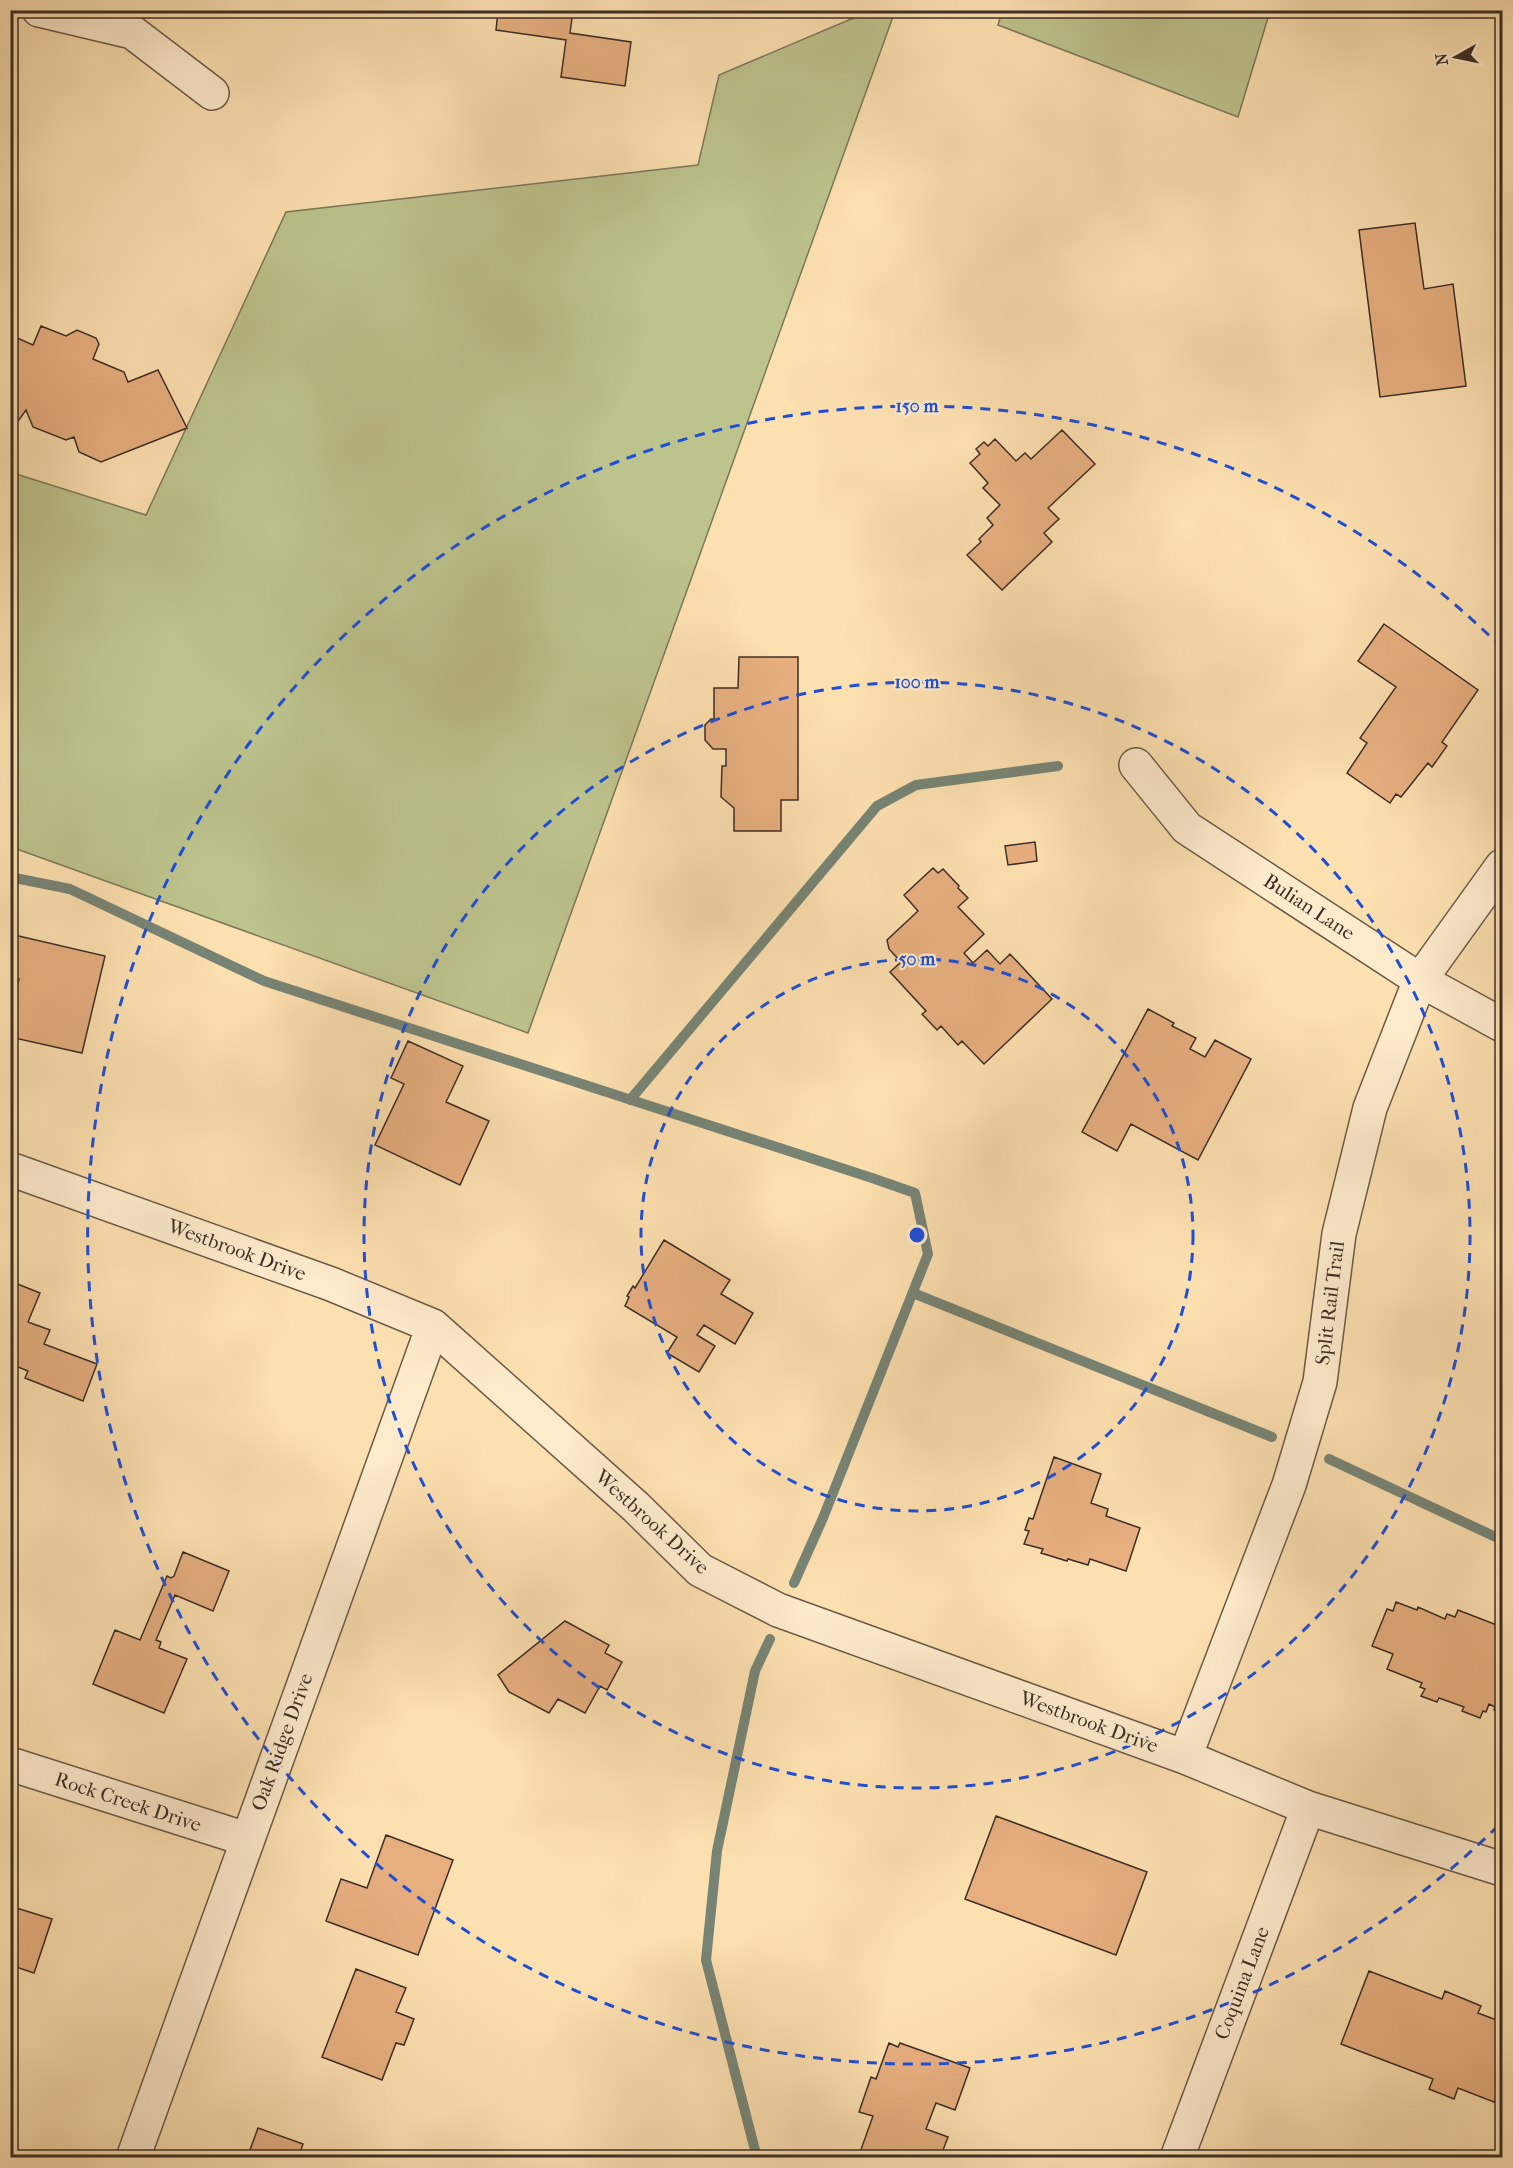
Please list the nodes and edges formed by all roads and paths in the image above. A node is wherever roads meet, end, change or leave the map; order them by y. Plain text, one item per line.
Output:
1 (39, 10) edge
2 (212, 93) dead end
3 (1136, 765) dead end
4 (1503, 866) edge
5 (1420, 980) junction
6 (1503, 1025) edge
7 (10, 1169) edge
8 (433, 1326) junction
9 (1185, 1757) junction
10 (10, 1764) edge
11 (1308, 1808) junction
12 (246, 1839) junction
13 (1503, 1869) edge
14 (133, 2157) edge
15 (1177, 2157) edge

1 - 2 street
3 - 5 street, Bulian Lane
4 - 5 street, Split Rail Trail
5 - 6 street, Bulian Lane
5 - 9 street, Split Rail Trail
7 - 8 street, Westbrook Drive
8 - 9 street, Westbrook Drive
8 - 12 street, Oak Ridge Drive
9 - 11 street, Westbrook Drive
10 - 12 street, Rock Creek Drive
11 - 13 street, Westbrook Drive
11 - 15 street, Coquina Lane
12 - 14 street, Oak Ridge Drive

